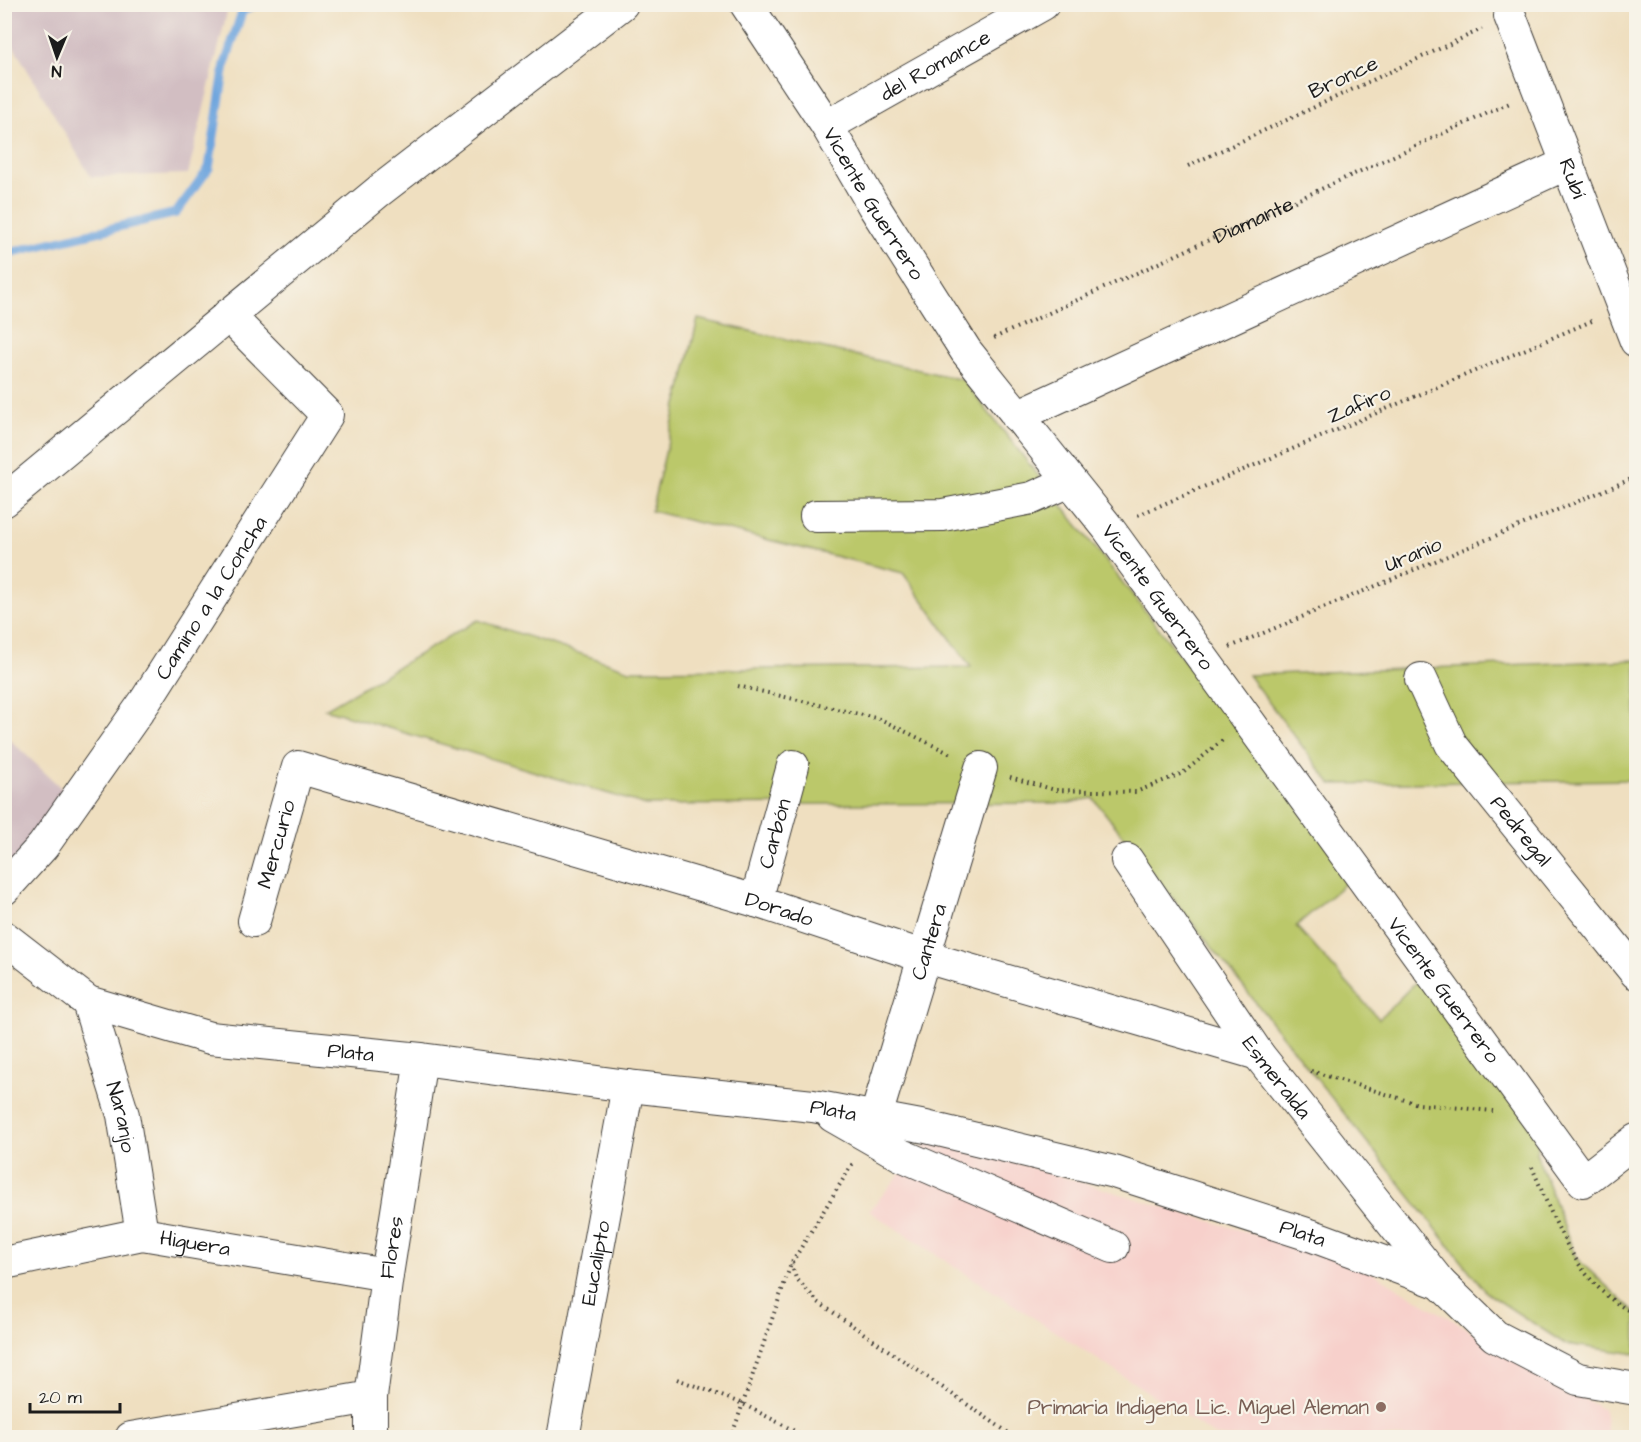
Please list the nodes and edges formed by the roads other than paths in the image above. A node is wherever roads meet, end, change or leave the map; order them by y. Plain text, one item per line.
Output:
1 (622, 4) edge
2 (746, 4) edge
3 (1043, 4) edge
4 (1510, 16) road end
5 (827, 126) junction
6 (1568, 164) junction
7 (228, 315) junction
8 (1636, 341) edge
9 (1017, 416) junction
10 (1070, 481) junction
11 (4, 501) edge
12 (816, 516) dead end
13 (1421, 679) dead end
14 (793, 766) dead end
15 (298, 767) joint
16 (981, 768) dead end
17 (1127, 860) dead end
18 (4, 889) edge
19 (756, 901) junction
20 (254, 921) dead end
21 (4, 937) edge
22 (925, 957) junction
23 (1636, 973) edge
24 (88, 1002) junction
25 (1258, 1054) junction
26 (421, 1059) junction
27 (628, 1086) junction
28 (872, 1126) junction
29 (1636, 1140) edge
30 (142, 1234) junction
31 (1113, 1247) dead end
32 (4, 1263) edge
33 (387, 1275) junction
34 (1440, 1283) junction
35 (1636, 1389) edge
36 (371, 1397) junction
37 (131, 1437) edge
38 (371, 1437) edge
39 (563, 1437) edge

1 - 7 street
2 - 5 street, Vicente Guerrero
3 - 5 street, del Romance
4 - 6 street, Rubí
5 - 9 street, Vicente Guerrero
6 - 8 street, Rubí
6 - 9 street
7 - 11 street
7 - 18 street, Camino a la Concha
9 - 10 street, Vicente Guerrero
10 - 12 street
10 - 29 street, Vicente Guerrero
13 - 23 street, Pedregal
14 - 19 street, Carbón
15 - 19 street, Dorado
15 - 20 street, Mercurio
16 - 22 street, Cantera
17 - 25 street, Esmeralda
19 - 22 street, Dorado
21 - 24 street, Plata
22 - 25 street, Dorado
22 - 28 street, Cantera
24 - 26 street, Plata
24 - 30 street, Naranjo
25 - 34 street, Esmeralda
26 - 27 street, Plata
26 - 33 street, Flores
27 - 28 street, Plata
27 - 39 street, Eucalipto
28 - 31 street
28 - 34 street, Plata
30 - 32 street, Higuera
30 - 33 street, Higuera
33 - 36 street, Flores
34 - 35 street, Plata
36 - 37 street
36 - 38 street, Flores

